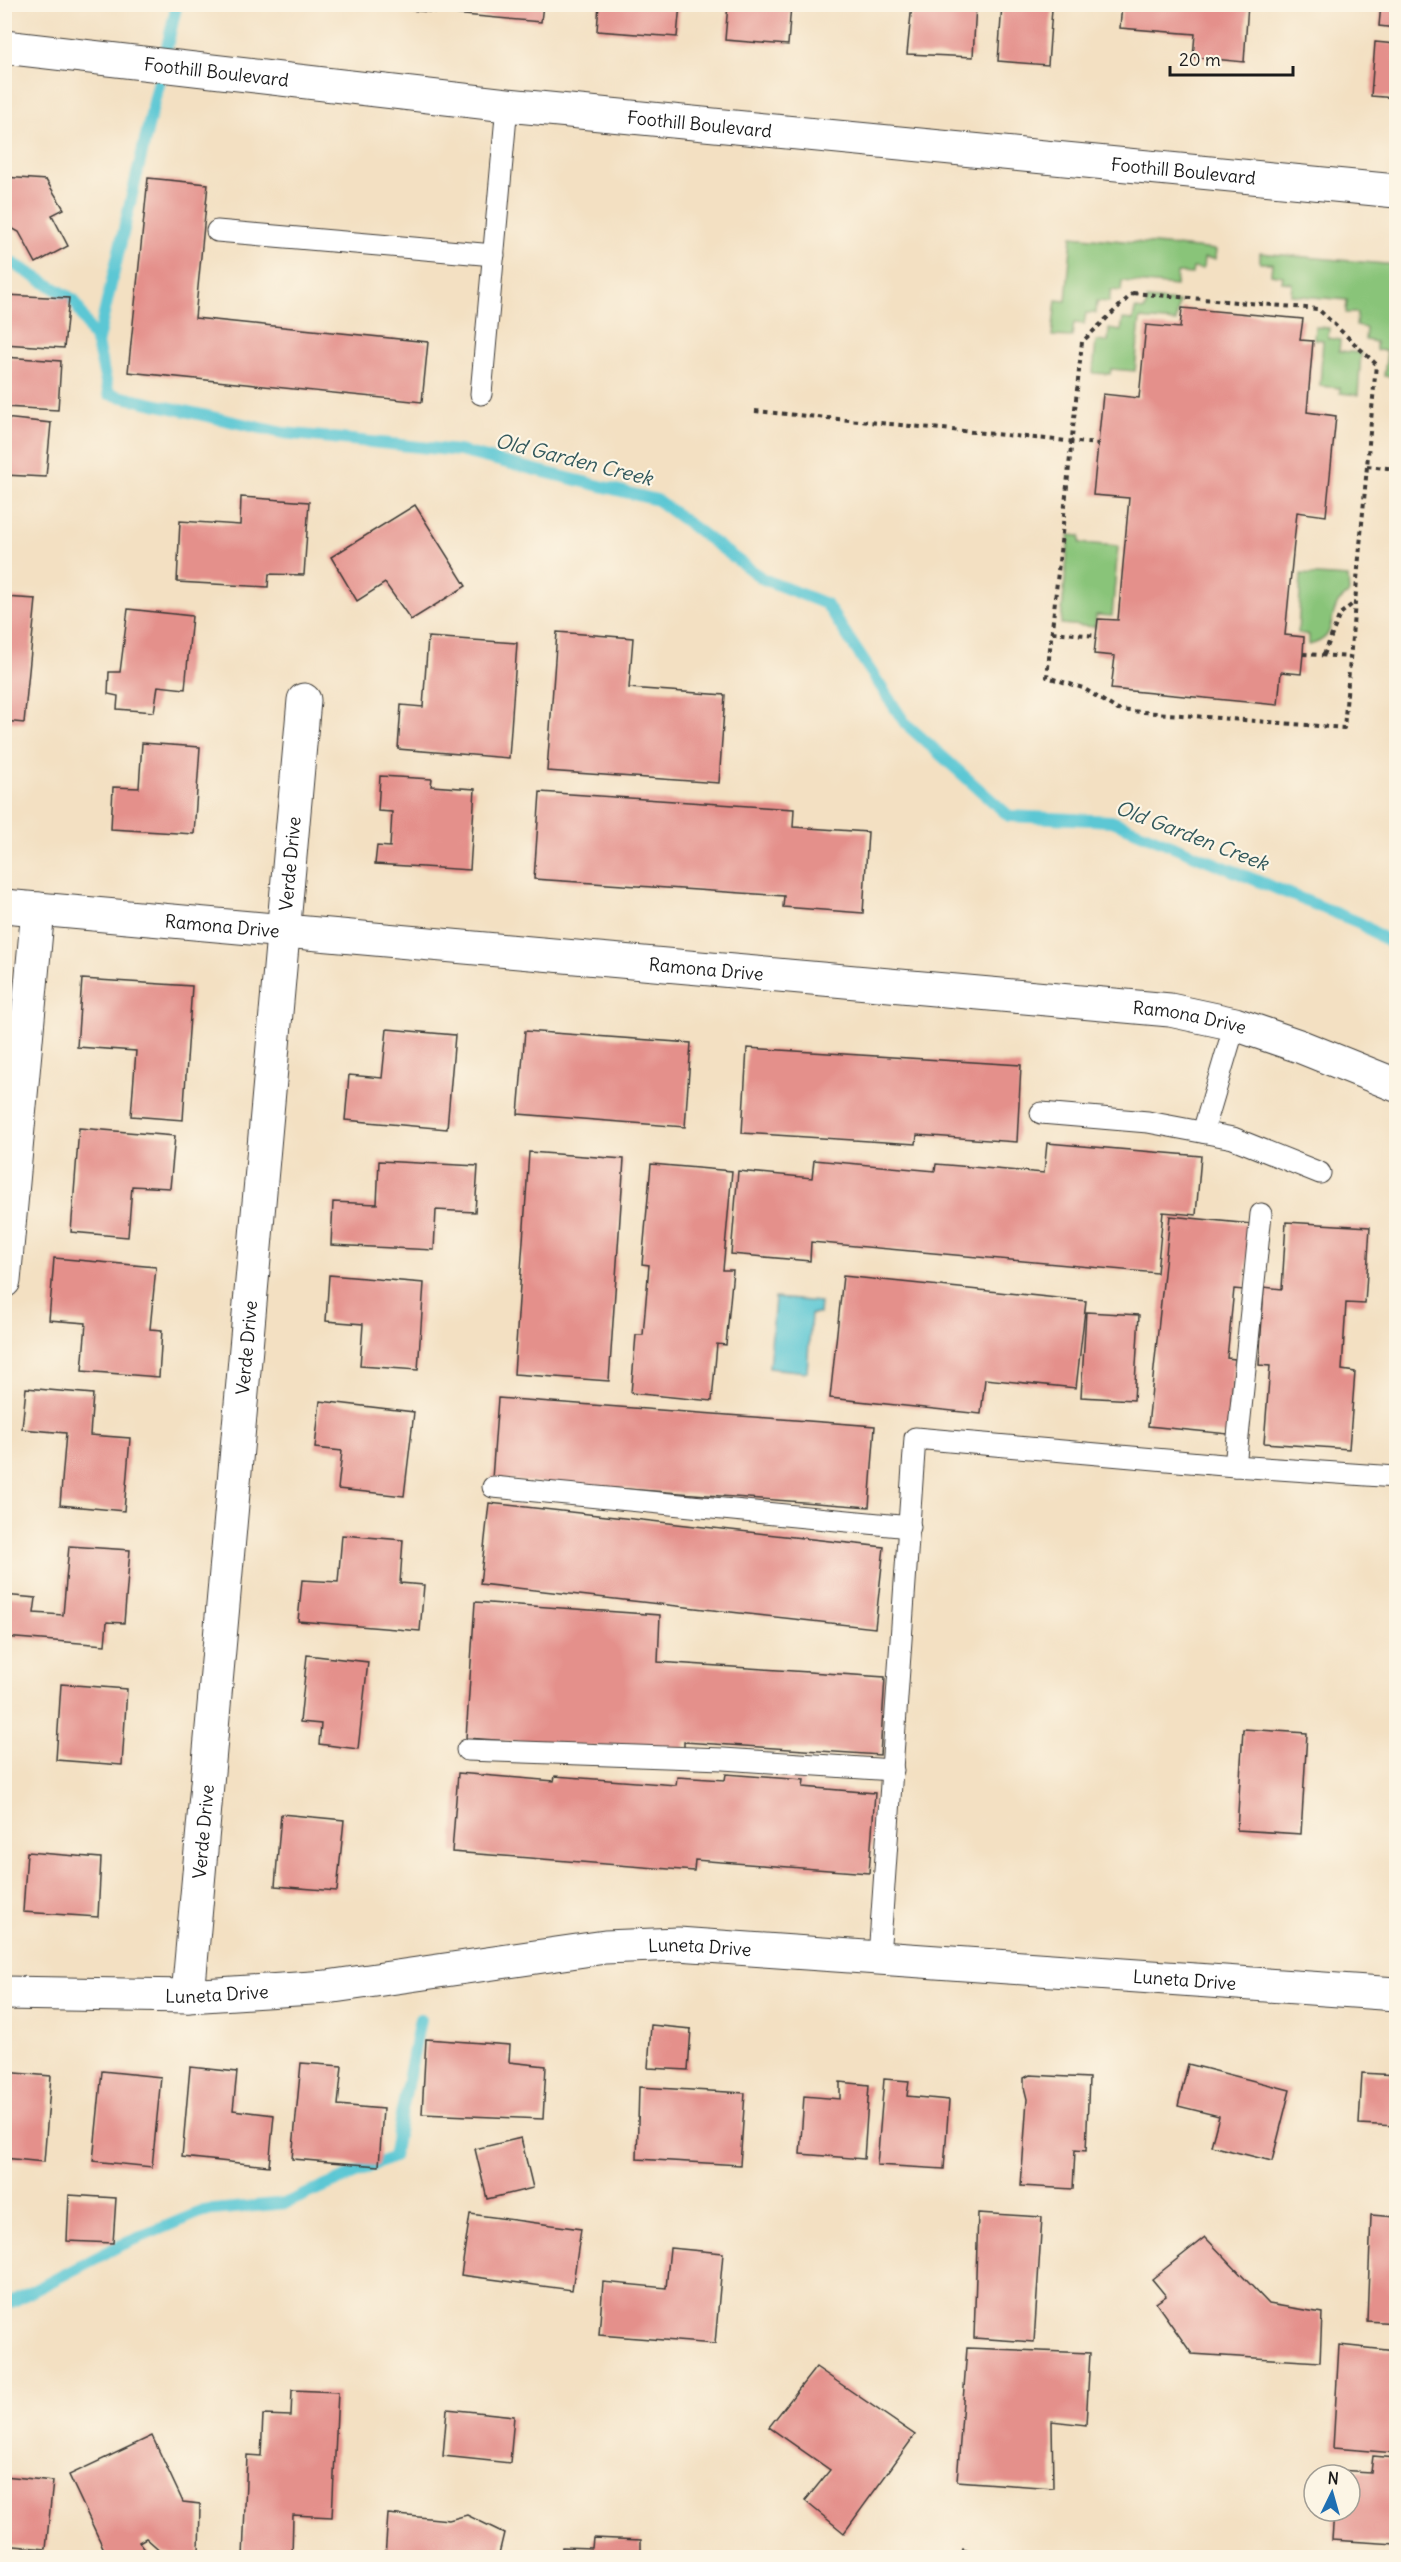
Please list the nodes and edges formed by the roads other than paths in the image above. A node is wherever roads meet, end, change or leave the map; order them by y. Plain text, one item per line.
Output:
1 (4, 47) edge
2 (507, 105) junction
3 (1396, 191) edge
4 (216, 231) dead end
5 (494, 255) junction
6 (481, 394) dead end
7 (304, 700) dead end
8 (4, 906) edge
9 (38, 909) junction
10 (283, 931) junction
11 (1236, 1024) junction
12 (1396, 1085) edge
13 (1041, 1113) dead end
14 (1203, 1132) junction
15 (1320, 1173) dead end
16 (1261, 1214) dead end
17 (4, 1281) edge
18 (1235, 1466) junction
19 (1396, 1477) edge
20 (492, 1487) dead end
21 (910, 1527) junction
22 (467, 1750) dead end
23 (893, 1770) junction
24 (879, 1957) junction
25 (4, 1993) edge
26 (1396, 1994) edge
27 (188, 1996) junction

1 - 2 street, Foothill Boulevard
2 - 3 street, Foothill Boulevard
2 - 5 lane
4 - 5 lane
5 - 6 lane
7 - 10 street, Verde Drive
8 - 9 street, Ramona Drive
9 - 10 street, Ramona Drive
9 - 17 street
10 - 11 street, Ramona Drive
10 - 27 street, Verde Drive
11 - 12 street, Ramona Drive
11 - 14 lane
13 - 14 lane
14 - 15 lane
16 - 18 lane
18 - 19 lane
18 - 21 lane
20 - 21 lane
21 - 23 lane
22 - 23 lane
23 - 24 lane
24 - 26 street, Luneta Drive
24 - 27 street, Luneta Drive
25 - 27 street, Luneta Drive

